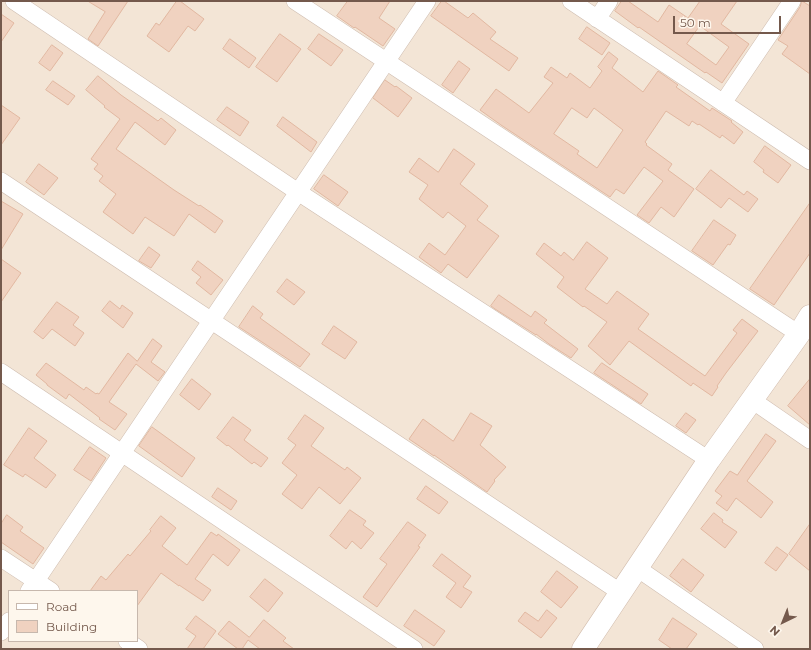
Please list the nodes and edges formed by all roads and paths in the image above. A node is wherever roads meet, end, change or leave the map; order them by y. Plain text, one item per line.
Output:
1 (14, 1) edge
2 (295, 1) edge
3 (427, 1) edge
4 (571, 1) edge
5 (609, 1) edge
6 (792, 1) edge
7 (597, 18) junction
8 (386, 62) junction
9 (723, 103) junction
10 (810, 161) edge
11 (1, 181) edge
12 (298, 192) junction
13 (211, 321) junction
14 (804, 325) edge
15 (1, 372) edge
16 (752, 400) junction
17 (810, 440) edge
18 (122, 453) junction
19 (709, 460) junction
20 (1, 558) edge
21 (637, 568) junction
22 (32, 586) edge
23 (47, 590) edge
24 (620, 592) junction
25 (8, 622) edge
26 (1, 632) edge
27 (128, 642) edge
28 (139, 649) edge
29 (414, 649) edge
30 (583, 649) edge
31 (755, 649) edge

1 - 12 street
2 - 8 street
3 - 8 street
4 - 7 street
5 - 7 street
6 - 9 street
7 - 9 street
8 - 12 street
8 - 14 street
9 - 10 street
11 - 13 street
12 - 13 street
12 - 19 street
13 - 18 street
13 - 24 street
14 - 16 main road
15 - 18 street
16 - 17 street
16 - 19 main road
18 - 22 street
18 - 29 street
19 - 21 main road
20 - 22 street
21 - 24 main road
21 - 31 street
22 - 23 street
24 - 30 main road
25 - 26 street
27 - 28 street

